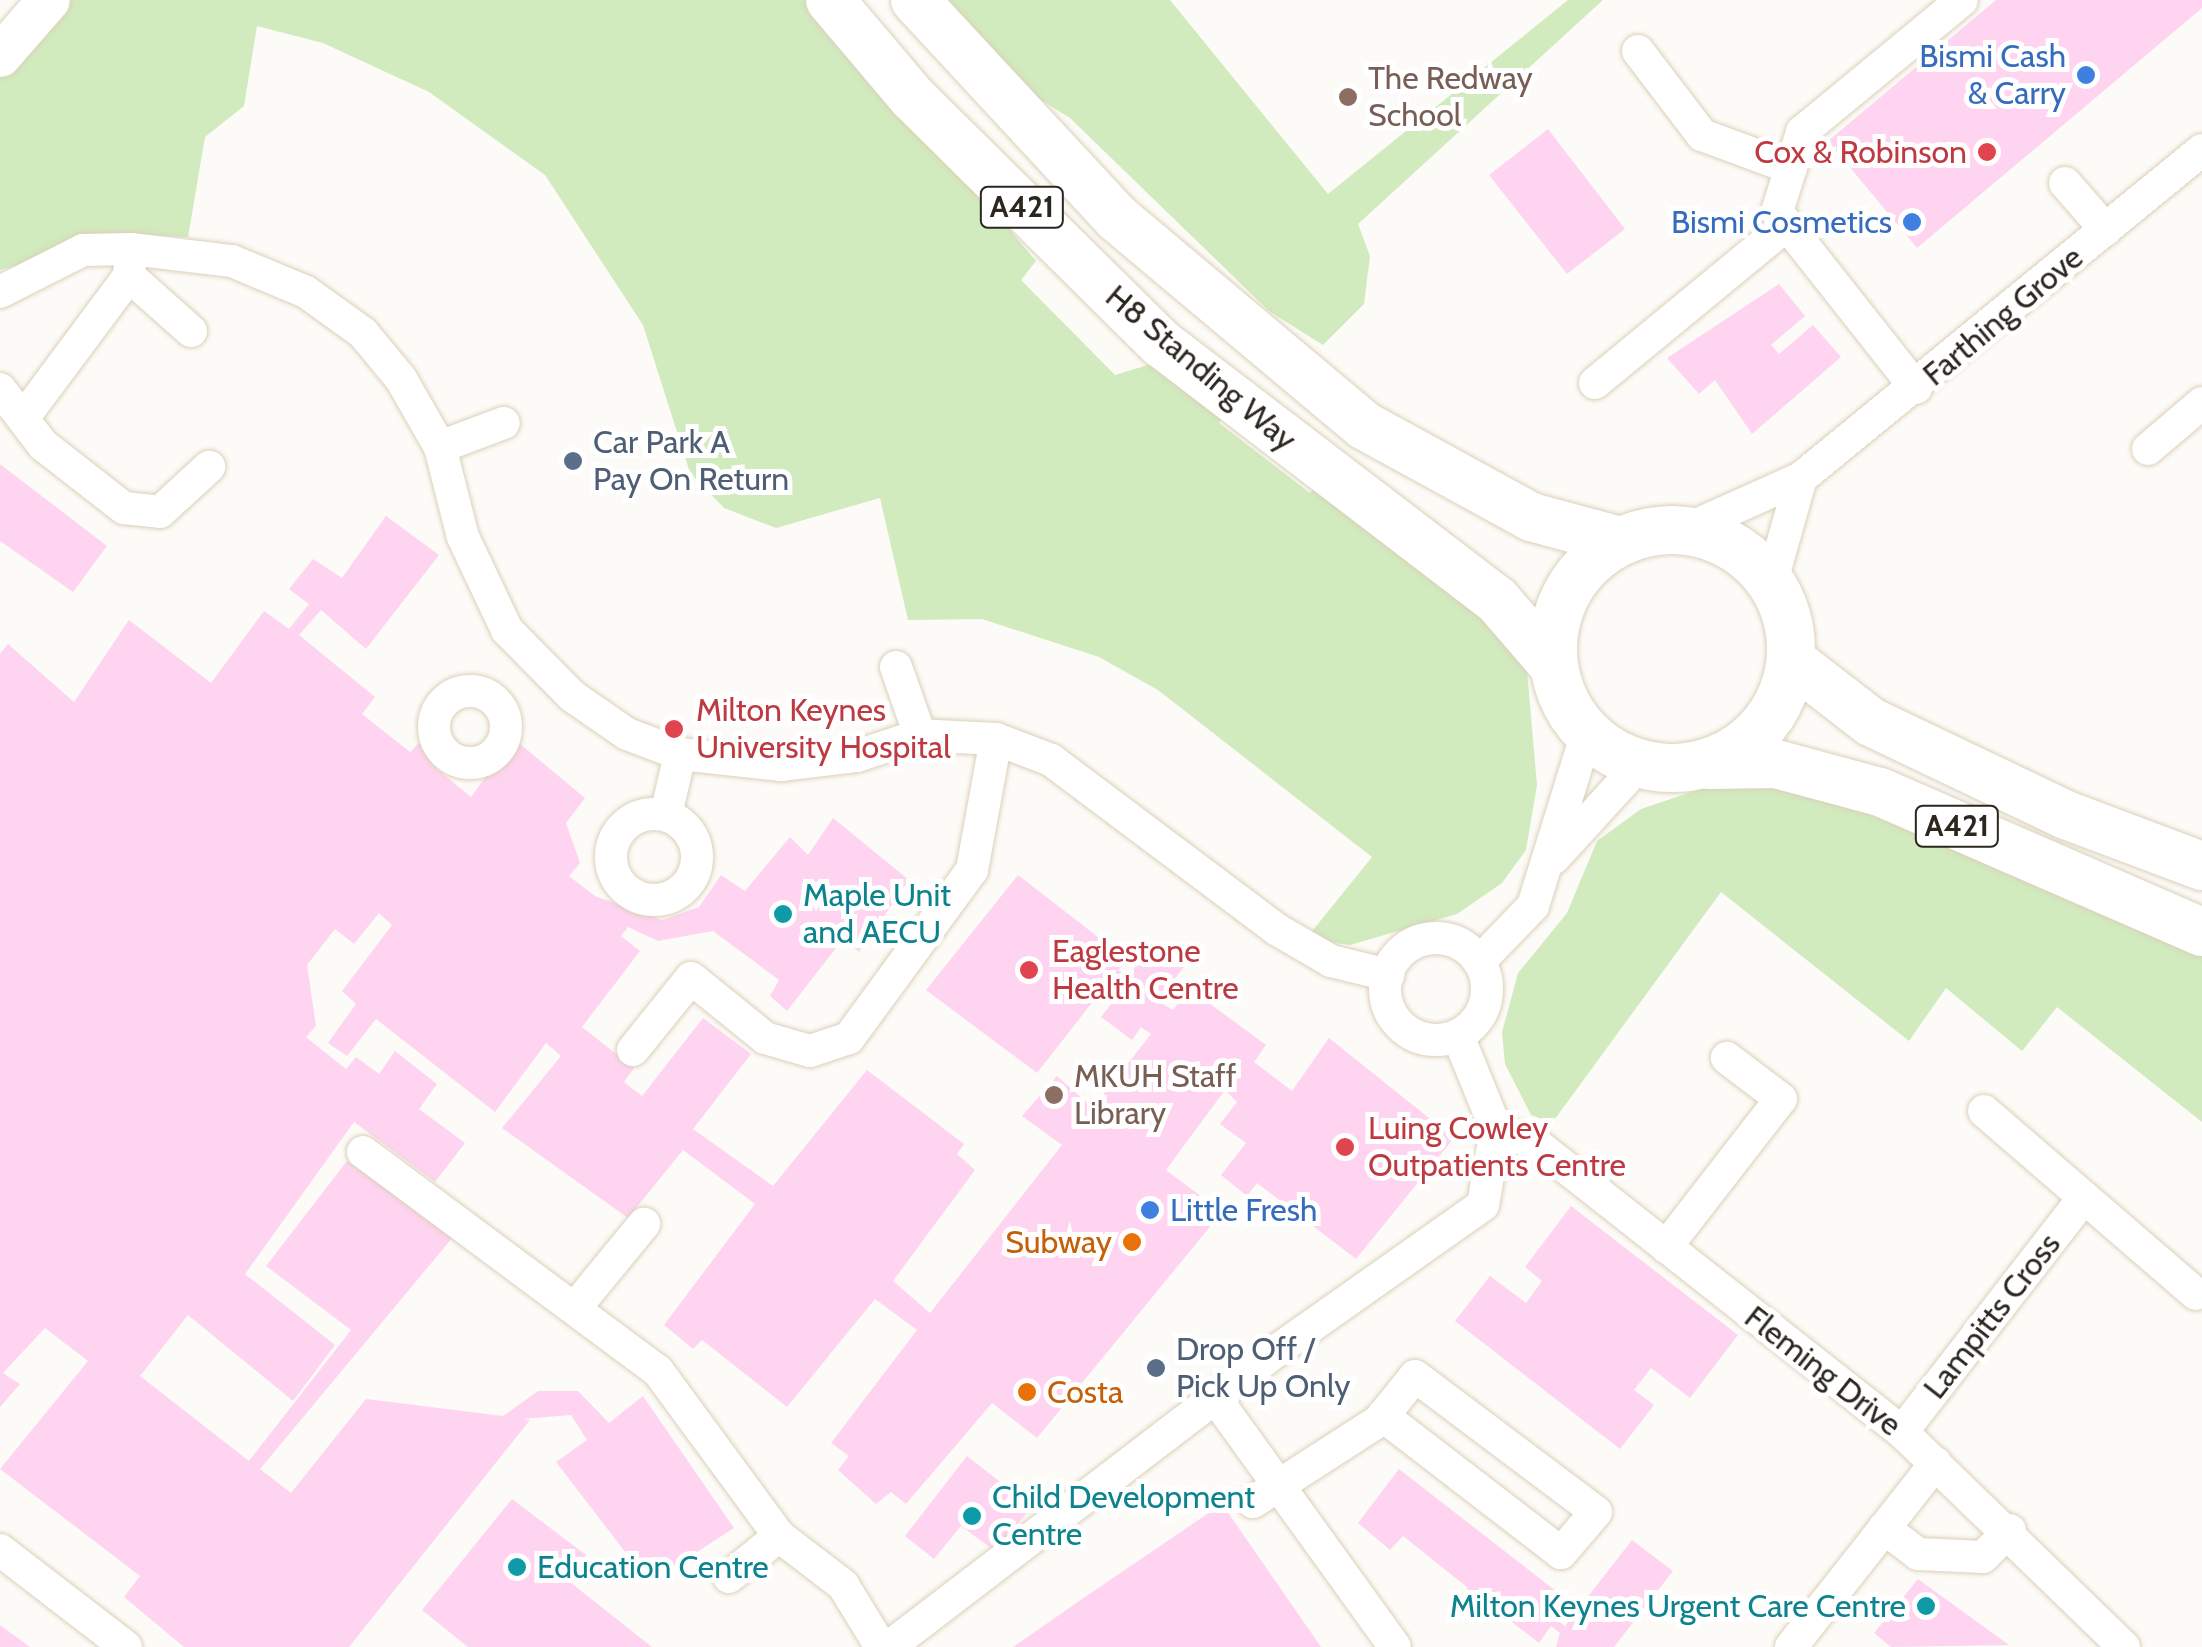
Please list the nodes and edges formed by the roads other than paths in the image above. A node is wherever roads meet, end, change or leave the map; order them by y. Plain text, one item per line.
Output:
1 (49, 0) edge
2 (830, 0) edge
3 (915, 0) edge
4 (1962, 0) edge
5 (1638, 51) dead end
6 (0, 56) edge
7 (2202, 150) edge
8 (1790, 168) junction
9 (2065, 183) dead end
10 (1786, 225) junction
11 (2106, 230) junction
12 (130, 263) junction
13 (0, 292) edge
14 (190, 331) dead end
15 (1595, 382) dead end
16 (1916, 388) junction
17 (2202, 402) edge
18 (11, 403) edge
19 (504, 423) dead end
20 (440, 447) junction
21 (2148, 449) dead end
22 (209, 467) dead end
23 (1801, 478) junction
24 (1685, 530) junction
25 (1620, 541) junction
26 (1770, 584) junction
27 (1792, 661) junction
28 (540, 666) junction
29 (1554, 666) junction
30 (896, 667) dead end
31 (494, 700) dead end
32 (1586, 734) junction
33 (920, 735) junction
34 (996, 738) junction
35 (680, 754) junction
36 (1639, 765) junction
37 (1700, 765) junction
38 (666, 815) dead end
39 (1549, 863) junction
40 (2202, 866) edge
41 (2202, 932) edge
42 (1480, 962) junction
43 (1388, 975) junction
44 (1458, 1036) junction
45 (633, 1050) dead end
46 (1727, 1058) dead end
47 (1984, 1111) dead end
48 (1496, 1129) junction
49 (364, 1152) dead end
50 (2083, 1199) junction
51 (644, 1224) dead end
52 (1666, 1248) junction
53 (2196, 1294) dead end
54 (575, 1308) junction
55 (1208, 1402) junction
56 (1382, 1416) junction
57 (1902, 1432) junction
58 (1936, 1462) junction
59 (1255, 1504) junction
60 (1884, 1528) junction
61 (2010, 1530) junction
62 (779, 1536) junction
63 (0, 1550) edge
64 (728, 1577) dead end
65 (2105, 1640) edge
66 (126, 1647) edge
67 (881, 1647) edge
68 (889, 1647) edge
69 (1395, 1647) edge
70 (1791, 1647) edge

1 - 6 main road
2 - 29 highway, H8 Standing Way / A421
3 - 25 highway, H8 Standing Way / A421
4 - 8 street
5 - 8 street
7 - 11 street, Farthing Grove
8 - 10 street
9 - 11 street
10 - 15 street
10 - 16 street
11 - 16 street, Farthing Grove
12 - 13 street
12 - 14 street
12 - 18 street
12 - 20 street
16 - 23 street, Farthing Grove
17 - 21 street
18 - 22 street
19 - 20 street
20 - 28 street
23 - 24 street, Farthing Grove
23 - 26 street
24 - 25 highway
24 - 26 highway
25 - 29 highway
26 - 27 highway
27 - 37 highway
27 - 40 highway, A421
28 - 31 street
28 - 35 street
29 - 32 highway
30 - 33 street
32 - 36 highway
32 - 39 street
33 - 34 street
33 - 35 street
34 - 43 street
34 - 45 street
35 - 38 street
36 - 37 highway
36 - 39 street
37 - 41 highway, A421
39 - 42 street
42 - 43 street
42 - 44 street
43 - 44 street
44 - 48 street
46 - 52 street
47 - 50 street, Lampitts Cross
48 - 52 street, Fleming Drive
48 - 55 street
49 - 54 street
50 - 53 street, Lampitts Cross
50 - 57 street, Lampitts Cross
51 - 54 street
52 - 57 street, Fleming Drive
54 - 62 street
55 - 59 street
55 - 68 street
56 - 56 street
56 - 59 street
57 - 58 street, Fleming Drive
58 - 60 street
58 - 61 street, Fleming Drive
59 - 69 street
60 - 61 street
60 - 70 street
61 - 65 street, Fleming Drive
62 - 64 street
62 - 67 street
63 - 66 street

